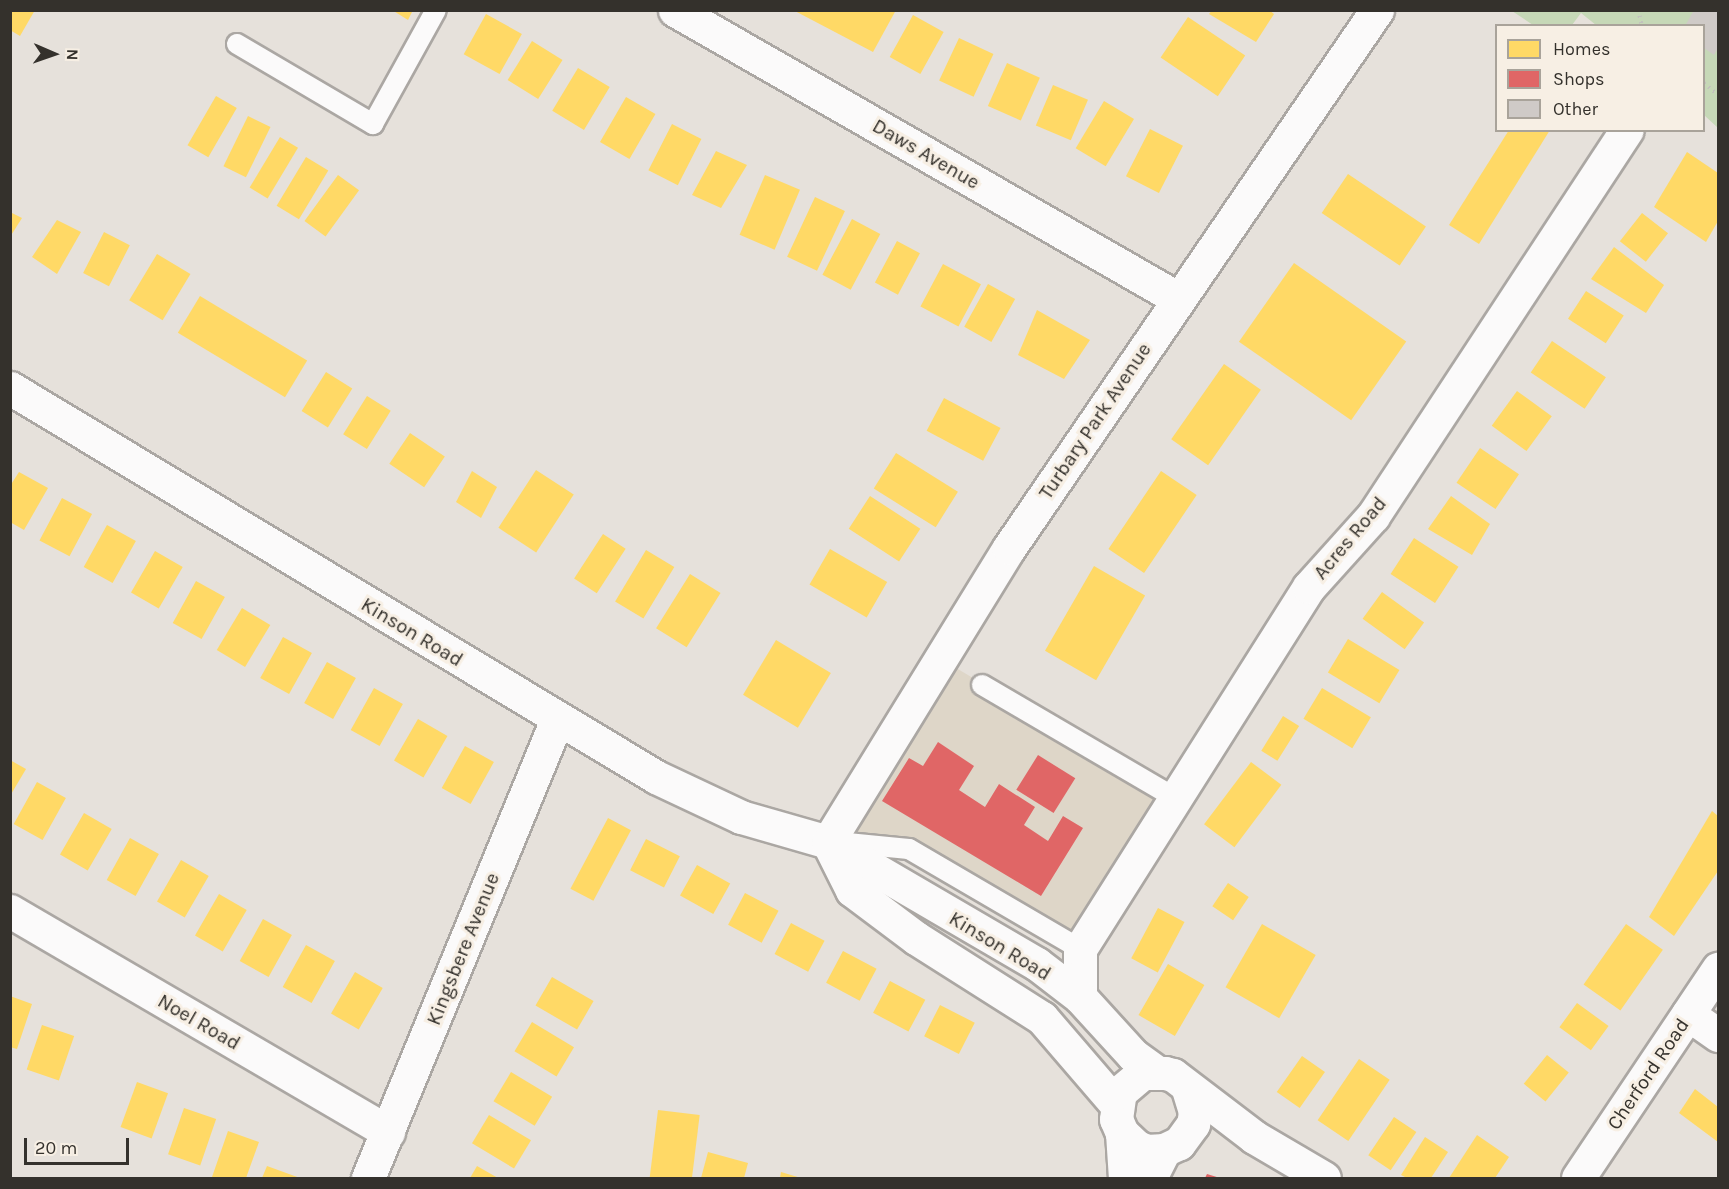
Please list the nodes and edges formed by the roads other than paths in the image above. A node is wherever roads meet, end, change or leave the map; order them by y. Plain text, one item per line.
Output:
1 (436, 10) edge
2 (675, 10) edge
3 (1377, 10) edge
4 (237, 44) dead end
5 (1625, 132) edge
6 (1177, 298) junction
7 (10, 388) edge
8 (982, 685) dead end
9 (557, 720) junction
10 (1175, 798) junction
11 (828, 842) junction
12 (10, 911) edge
13 (1080, 949) junction
14 (1037, 964) junction
15 (1719, 969) edge
16 (1080, 997) junction
17 (1688, 1014) junction
18 (1719, 1035) edge
19 (1155, 1071) junction
20 (1188, 1089) junction
21 (1119, 1119) junction
22 (388, 1132) junction
23 (1254, 1137) junction
24 (1164, 1157) edge
25 (368, 1179) edge
26 (1125, 1179) edge
27 (1324, 1179) edge
28 (1578, 1179) edge

1 - 4 lane
2 - 6 street, Daws Avenue
3 - 6 street, Turbary Park Avenue
5 - 10 street, Acres Road
6 - 11 street, Turbary Park Avenue
7 - 9 street, Kinson Road
8 - 10 lane
9 - 11 street, Kinson Road
9 - 22 street, Kingsbere Avenue
10 - 13 street, Acres Road
11 - 13 lane
11 - 14 street, Kinson Road
11 - 21 street, Kinson Road
12 - 22 street, Noel Road
13 - 14 street
13 - 16 street
14 - 16 street, Kinson Road
15 - 17 street, Cherford Road
16 - 19 street, Kinson Road
17 - 18 street
17 - 28 street, Cherford Road
19 - 20 street, Kinson Road
19 - 21 street
20 - 23 street, Kinson Road
20 - 24 street
21 - 24 street, Kinson Road
21 - 26 street
22 - 25 street, Kingsbere Avenue
23 - 24 street, Kinson Road
23 - 27 street, Kinson Road

